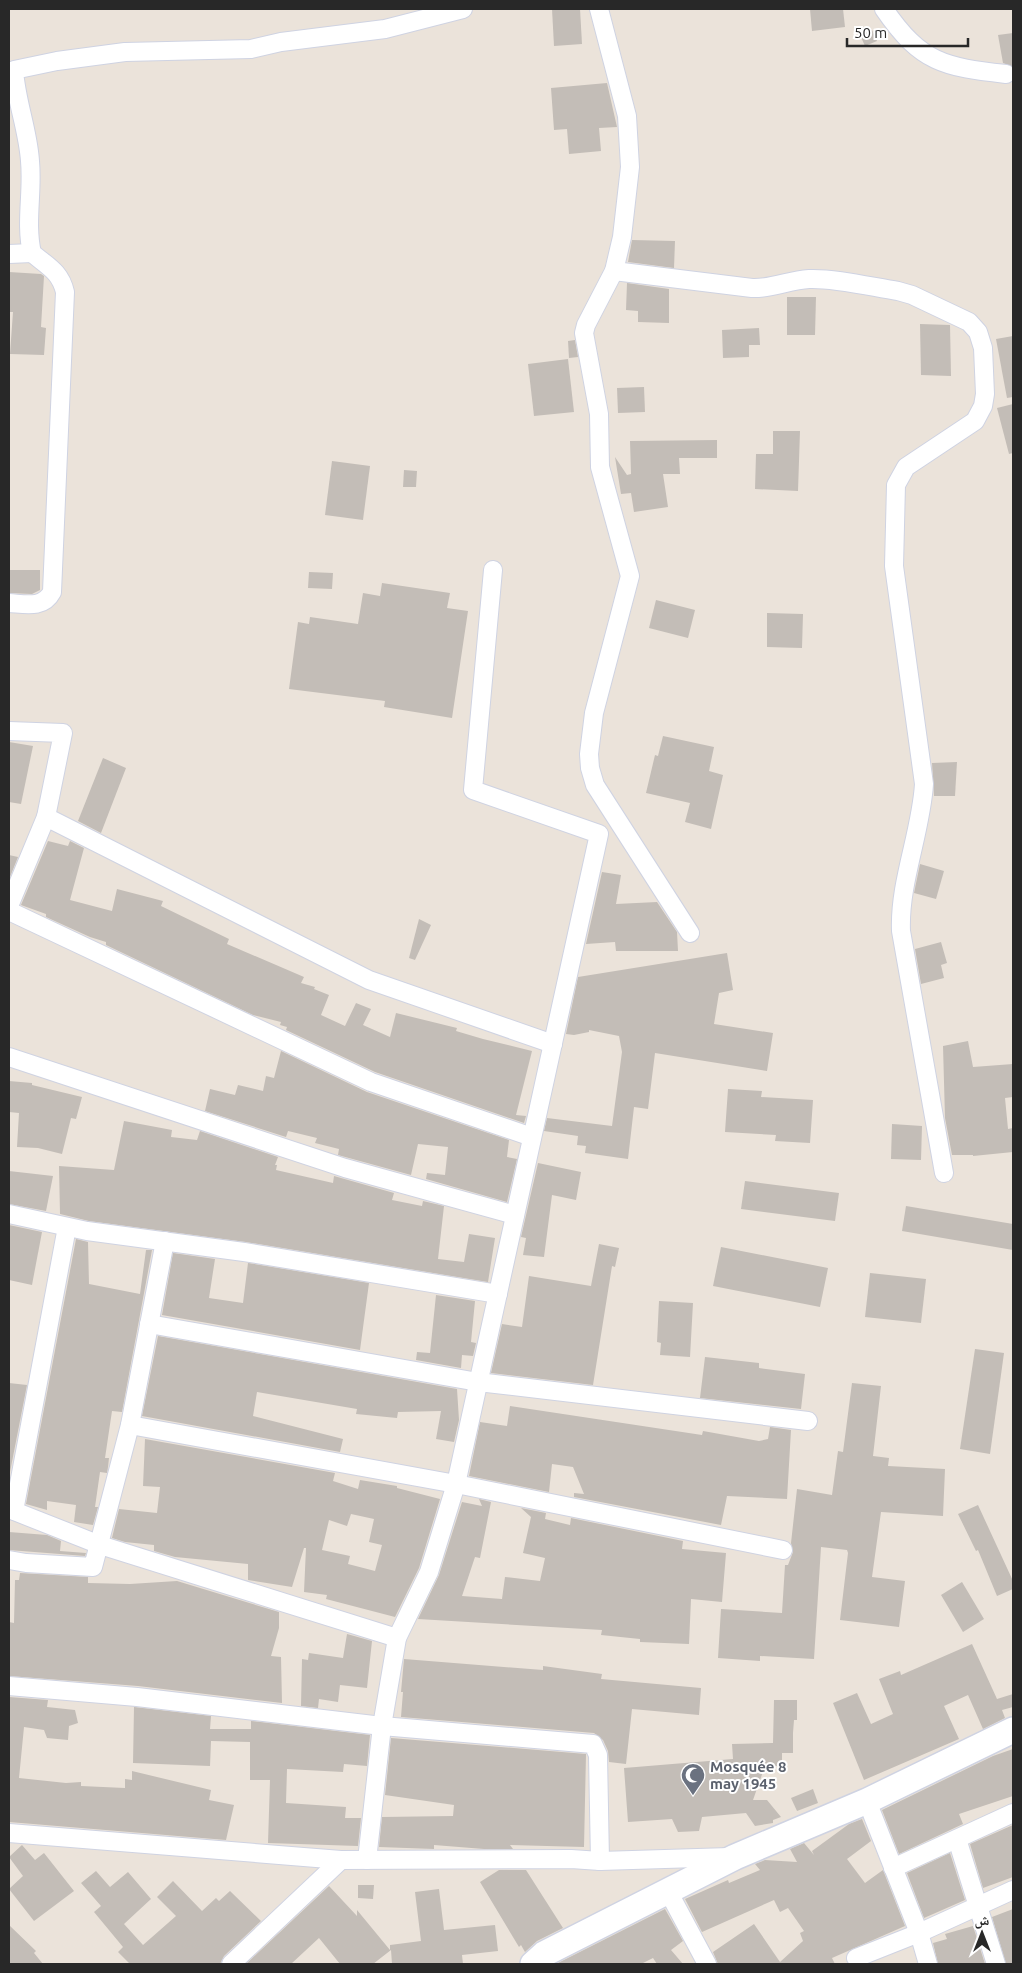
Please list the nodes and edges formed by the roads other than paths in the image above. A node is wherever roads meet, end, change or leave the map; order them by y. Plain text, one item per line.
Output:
1 (463, 9) edge
2 (599, 9) edge
3 (884, 9) edge
4 (12, 70) edge
5 (1006, 74) dead end
6 (32, 253) junction
7 (9, 254) edge
8 (614, 271) junction
9 (493, 570) dead end
10 (9, 603) edge
11 (9, 731) edge
12 (46, 817) junction
13 (9, 906) edge
14 (9, 911) edge
15 (690, 933) dead end
16 (553, 1044) junction
17 (9, 1057) edge
18 (532, 1137) junction
19 (944, 1172) dead end
20 (9, 1214) edge
21 (515, 1215) junction
22 (67, 1226) junction
23 (165, 1241) junction
24 (498, 1294) junction
25 (149, 1324) junction
26 (478, 1382) junction
27 (808, 1421) dead end
28 (130, 1425) junction
29 (456, 1484) junction
30 (11, 1510) edge
31 (100, 1545) junction
32 (783, 1550) dead end
33 (9, 1560) edge
34 (397, 1638) junction
35 (9, 1686) edge
36 (382, 1726) junction
37 (1013, 1730) edge
38 (866, 1801) junction
39 (1013, 1813) edge
40 (9, 1833) edge
41 (957, 1839) junction
42 (735, 1857) junction
43 (341, 1860) junction
44 (367, 1860) junction
45 (600, 1861) junction
46 (893, 1868) junction
47 (1013, 1890) edge
48 (668, 1891) junction
49 (979, 1906) junction
50 (920, 1933) junction
51 (856, 1958) dead end
52 (543, 1961) edge
53 (231, 1964) edge
54 (707, 1964) edge
55 (928, 1964) edge
56 (996, 1964) edge

1 - 4 street
2 - 8 street
3 - 5 street
4 - 6 street
6 - 7 street
6 - 10 street
8 - 15 street
8 - 19 street
9 - 16 street
11 - 12 street
12 - 13 street
12 - 16 street
14 - 18 street
16 - 18 street
17 - 21 street
18 - 21 street
20 - 22 street
21 - 24 street
22 - 23 street
22 - 30 street
23 - 24 street
23 - 25 street
24 - 26 street
25 - 26 street
25 - 28 street
26 - 27 street
26 - 29 street
28 - 29 street
28 - 31 street
29 - 32 street
29 - 34 street
30 - 31 street
31 - 33 street
31 - 34 street
34 - 36 street
35 - 36 street
36 - 44 street
36 - 45 street
37 - 38 street
38 - 42 street
38 - 46 street
39 - 41 street
40 - 43 street
41 - 46 street
41 - 49 street
42 - 45 street
42 - 48 street
43 - 44 street
43 - 53 street
44 - 45 street
46 - 50 street
47 - 49 street
48 - 52 street
48 - 54 street
49 - 50 street
49 - 56 street
50 - 51 street
50 - 55 street

